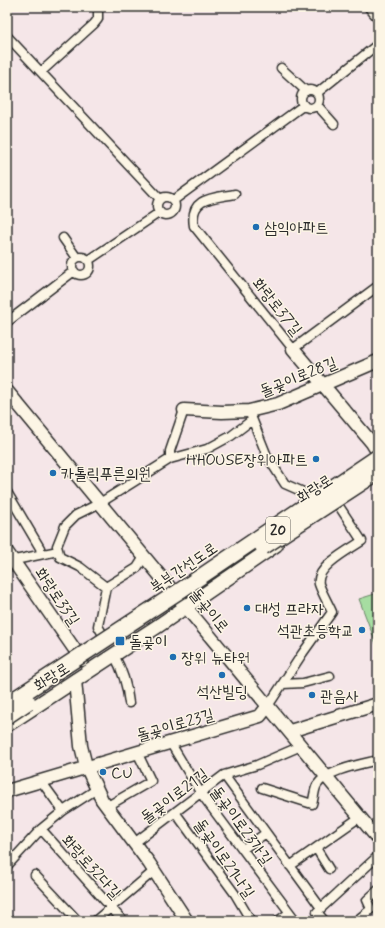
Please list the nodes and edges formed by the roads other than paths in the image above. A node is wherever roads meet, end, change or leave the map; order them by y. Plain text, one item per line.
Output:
1 (98, 7) edge
2 (371, 7) edge
3 (378, 16) edge
4 (7, 36) edge
5 (378, 44) edge
6 (281, 68) dead end
7 (41, 72) junction
8 (306, 91) junction
9 (317, 93) junction
10 (304, 105) junction
11 (317, 105) junction
12 (334, 124) dead end
13 (235, 194) dead end
14 (160, 199) junction
15 (174, 200) junction
16 (160, 212) junction
17 (63, 238) dead end
18 (78, 258) junction
19 (89, 260) junction
20 (74, 271) junction
21 (378, 286) edge
22 (7, 322) edge
23 (293, 349) junction
24 (378, 361) edge
25 (322, 383) junction
26 (7, 391) edge
27 (184, 410) joint
28 (250, 415) junction
29 (378, 453) edge
30 (378, 458) edge
31 (170, 459) junction
32 (378, 465) edge
33 (378, 474) edge
34 (7, 492) edge
35 (100, 503) junction
36 (338, 503) junction
37 (320, 505) junction
38 (58, 551) junction
39 (40, 554) junction
40 (144, 557) junction
41 (9, 558) edge
42 (106, 587) junction
43 (178, 596) junction
44 (187, 606) junction
45 (150, 614) junction
46 (158, 626) junction
47 (107, 643) junction
48 (114, 654) junction
49 (82, 660) junction
50 (330, 676) dead end
51 (76, 680) junction
52 (283, 684) junction
53 (129, 703) dead end
54 (7, 704) edge
55 (378, 704) edge
56 (268, 706) junction
57 (7, 709) edge
58 (7, 716) edge
59 (7, 725) edge
60 (290, 731) junction
61 (170, 742) junction
62 (301, 746) junction
63 (138, 752) junction
64 (378, 760) edge
65 (86, 766) junction
66 (224, 775) junction
67 (326, 777) junction
68 (41, 780) junction
69 (262, 788) dead end
70 (97, 789) junction
71 (7, 790) edge
72 (200, 792) junction
73 (106, 807) junction
74 (63, 811) junction
75 (175, 812) junction
76 (360, 817) junction
77 (41, 829) junction
78 (266, 833) junction
79 (378, 839) edge
80 (133, 844) junction
81 (316, 848) junction
82 (243, 849) junction
83 (378, 856) edge
84 (7, 866) edge
85 (290, 866) junction
86 (329, 869) dead end
87 (154, 871) junction
88 (35, 875) dead end
89 (378, 890) edge
90 (111, 908) junction
91 (321, 908) junction
92 (289, 912) junction
93 (78, 921) edge
94 (95, 921) edge
95 (123, 921) edge
96 (187, 921) edge
97 (251, 921) edge
98 (278, 921) edge
99 (296, 921) edge
100 (322, 921) edge
101 (356, 921) edge

1 - 7 street
2 - 3 street
4 - 7 street
5 - 9 street
6 - 8 street
7 - 14 street
8 - 9 street
8 - 10 street
9 - 11 street
10 - 11 street
10 - 15 street
11 - 12 street
13 - 23 street, 화랑로37길
14 - 15 street
14 - 16 street
15 - 16 street
16 - 19 street
17 - 18 street
18 - 19 street
18 - 20 street
19 - 20 street
20 - 22 street
21 - 23 street
23 - 25 street, 화랑로37길
24 - 25 street, 돌곶이로28길
25 - 28 street, 돌곶이로28길
25 - 29 street, 화랑로37길
26 - 35 street, 돌곶이로
27 - 28 street, 돌곶이로28길
27 - 31 street, 돌곶이로28길
28 - 31 street, 돌곶이로28길
28 - 37 street
30 - 54 highway, 북부간선도로, bridge
31 - 35 street, 돌곶이로28길
32 - 37 main road, 화랑로 / 20
33 - 36 main road, 화랑로 / 20
33 - 58 highway, 북부간선도로, bridge
34 - 39 street
35 - 38 street, 돌곶이로28길
35 - 40 street, 돌곶이로
36 - 44 main road, 화랑로 / 20
36 - 52 street
37 - 43 main road, 화랑로 / 20
38 - 39 street
38 - 42 street
39 - 41 street
40 - 42 street
40 - 43 street, 돌곶이로
41 - 49 street, 화랑로33길
42 - 47 street
43 - 44 street, 돌곶이로
43 - 45 main road, 화랑로 / 20
44 - 46 main road, 화랑로 / 20
44 - 56 street, 돌곶이로
45 - 46 street
45 - 47 main road, 화랑로 / 20
46 - 48 main road, 화랑로 / 20
47 - 49 main road, 화랑로 / 20
48 - 51 main road, 화랑로 / 20
48 - 53 street
49 - 57 main road, 화랑로 / 20
50 - 52 street
51 - 59 main road, 화랑로 / 20
51 - 65 street
52 - 56 street
55 - 60 street
56 - 60 street, 돌곶이로
56 - 61 street, 돌곶이로23길
60 - 62 street, 돌곶이로
61 - 63 street, 돌곶이로23길
61 - 72 street, 돌곶이로23가길
62 - 66 street, 돌곶이로21길
62 - 67 street, 돌곶이로
63 - 65 street, 돌곶이로23길
63 - 73 street
64 - 67 street
65 - 68 street, 돌곶이로23길
65 - 70 street
66 - 72 street, 돌곶이로21길
66 - 78 street
67 - 69 street
67 - 76 street, 돌곶이로
68 - 71 street, 돌곶이로23길
68 - 74 street
70 - 73 street
70 - 74 street
72 - 75 street, 돌곶이로21길
72 - 82 street, 돌곶이로23가길
73 - 80 street
74 - 77 street
75 - 80 street, 돌곶이로21길
75 - 97 street, 돌곶이로21나길
76 - 79 street, 돌곶이로
76 - 81 street
77 - 84 street
77 - 90 street, 화랑로32다길
78 - 82 street
78 - 85 street
80 - 87 street
81 - 85 street
81 - 86 street
82 - 92 street, 돌곶이로23가길
83 - 91 street
85 - 91 street
87 - 90 street
87 - 96 street
88 - 93 street
89 - 101 street
90 - 94 street
90 - 95 street, 화랑로32다길
91 - 100 street
92 - 98 street
92 - 99 street, 돌곶이로23가길

